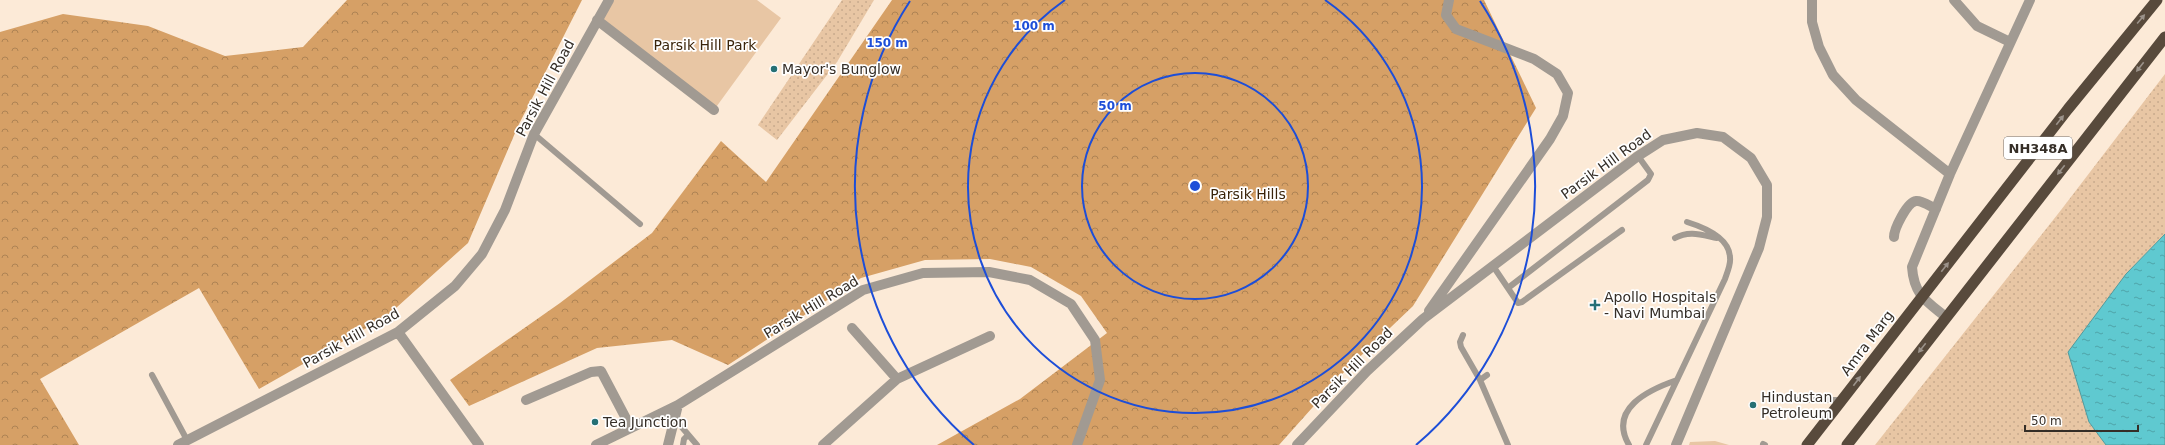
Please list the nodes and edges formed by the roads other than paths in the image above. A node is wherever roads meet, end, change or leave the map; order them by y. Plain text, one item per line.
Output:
1 (610, 0) edge
2 (1448, 0) edge
3 (1812, 0) edge
4 (1954, 0) edge
5 (2030, 0) edge
6 (2157, 0) edge
7 (597, 20) junction
8 (2165, 37) edge
9 (2010, 42) junction
10 (714, 110) dead end
11 (534, 134) junction
12 (1638, 156) junction
13 (1950, 174) junction
14 (1936, 209) junction
15 (1688, 222) dead end
16 (640, 224) dead end
17 (1622, 230) dead end
18 (1894, 237) dead end
19 (1675, 238) dead end
20 (1718, 238) junction
21 (1493, 266) junction
22 (1508, 288) junction
23 (1921, 298) junction
24 (1946, 317) junction
25 (1423, 319) junction
26 (852, 328) dead end
27 (398, 332) junction
28 (1463, 335) dead end
29 (990, 336) dead end
30 (152, 375) dead end
31 (1487, 375) dead end
32 (897, 379) junction
33 (1480, 380) junction
34 (1677, 380) junction
35 (526, 400) dead end
36 (1797, 400) dead end
37 (1843, 400) junction
38 (678, 405) junction
39 (674, 418) junction
40 (631, 428) junction
41 (688, 435) junction
42 (187, 440) junction
43 (178, 445) edge
44 (480, 445) edge
45 (596, 445) edge
46 (668, 445) edge
47 (683, 445) edge
48 (697, 445) edge
49 (823, 445) edge
50 (1077, 445) edge
51 (1297, 445) edge
52 (1508, 445) edge
53 (1629, 445) edge
54 (1646, 445) edge
55 (1676, 445) edge
56 (1807, 445) edge
57 (1847, 445) edge

1 - 7 street, Parsik Hill Road
2 - 25 street
3 - 13 street
4 - 9 street
5 - 9 street
23 -> 6 highway, NH348A
7 - 10 street
7 - 11 street, Parsik Hill Road
8 -> 24 highway, NH348A
9 - 13 street
11 - 16 lane
11 - 27 street, Parsik Hill Road
12 - 21 street, Parsik Hill Road
12 - 22 lane
12 - 55 street, Parsik Hill Road
13 - 14 street
14 - 18 street
14 - 23 street
15 - 20 lane
17 - 22 lane
19 - 20 lane
20 - 34 lane
21 - 22 lane
21 - 25 street, Parsik Hill Road
23 - 24 street
37 -> 23 highway, Amra Marg / NH348A
24 -> 57 highway, NH348A
25 - 51 street, Parsik Hill Road
26 - 32 street
27 - 42 street, Parsik Hill Road
27 - 44 street
28 - 33 lane
29 - 32 street
30 - 42 lane
31 - 33 lane
32 - 49 street
33 - 52 lane
34 - 53 lane
34 - 54 lane
35 - 40 street
36 - 37 lane
37 - 56 highway, Amra Marg / NH348A
38 - 39 street
38 - 40 street, Parsik Hill Road
38 - 50 street, Parsik Hill Road
39 - 41 lane
39 - 46 street
40 - 45 street, Parsik Hill Road
41 - 47 lane
41 - 48 lane
42 - 43 street, Parsik Hill Road

